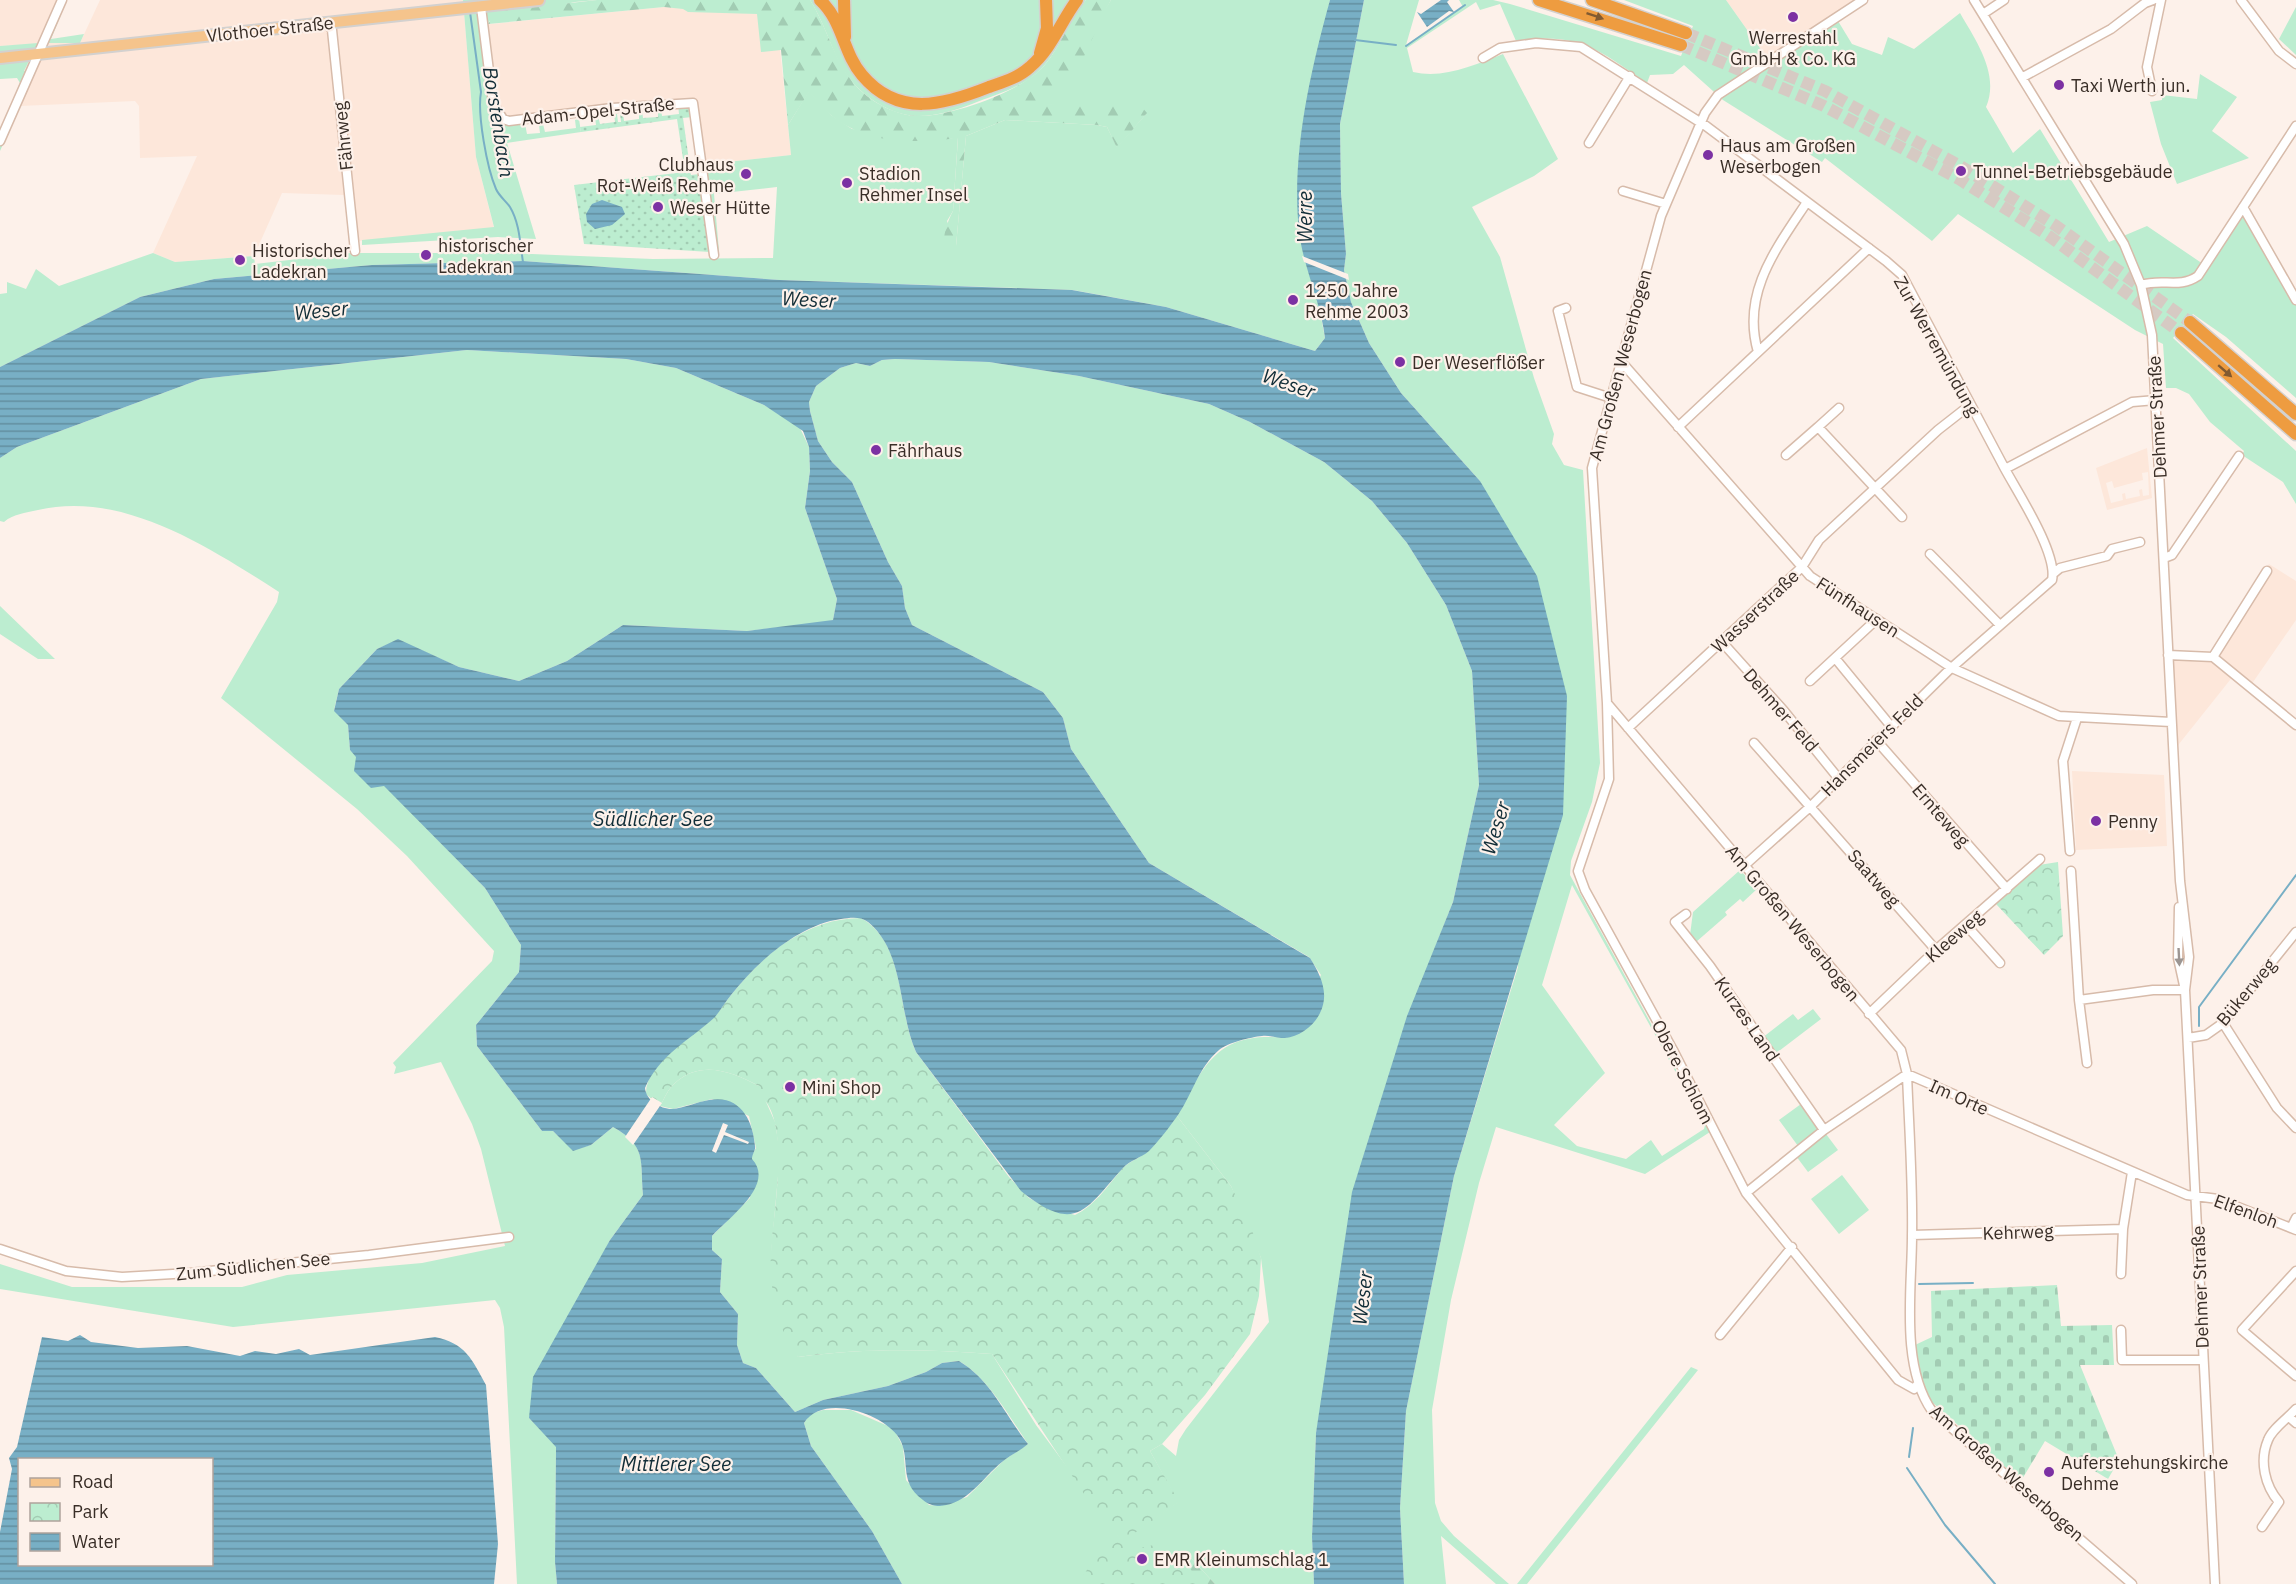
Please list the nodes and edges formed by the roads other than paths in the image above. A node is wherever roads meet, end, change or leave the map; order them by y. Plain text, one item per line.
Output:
1 (62, 0) edge
2 (539, 0) edge
3 (820, 0) edge
4 (832, 0) edge
5 (844, 0) edge
6 (850, 0) edge
7 (1046, 0) edge
8 (1077, 0) edge
9 (1539, 0) edge
10 (1592, 0) edge
11 (1863, 0) edge
12 (1974, 0) edge
13 (2004, 0) edge
14 (2153, 0) edge
15 (2161, 0) edge
16 (2241, 0) edge
17 (481, 7) junction
18 (1983, 14) junction
19 (840, 15) junction
20 (327, 23) junction
21 (1686, 33) tunnel mouth
22 (1681, 45) tunnel mouth
23 (39, 54) junction
24 (0, 58) edge
25 (1483, 58) dead end
26 (1037, 60) junction
27 (2296, 64) edge
28 (1630, 76) junction
29 (2023, 77) junction
30 (2152, 91) dead end
31 (1701, 122) junction
32 (2296, 126) edge
33 (0, 141) edge
34 (1589, 143) dead end
35 (1623, 191) dead end
36 (1807, 202) junction
37 (1666, 204) junction
38 (2243, 207) junction
39 (1869, 248) junction
40 (355, 251) dead end
41 (714, 255) dead end
42 (2141, 285) junction
43 (2296, 300) edge
44 (1566, 309) dead end
45 (2190, 322) tunnel mouth
46 (2181, 333) tunnel mouth
47 (1758, 352) junction
48 (1621, 367) junction
49 (1611, 398) junction
50 (2156, 400) junction
51 (1970, 405) junction
52 (1839, 408) dead end
53 (2296, 414) edge
54 (1678, 427) junction
55 (1818, 428) junction
56 (2296, 434) edge
57 (1786, 455) dead end
58 (2239, 456) dead end
59 (2005, 469) junction
60 (1875, 488) junction
61 (1902, 517) dead end
62 (2140, 542) dead end
63 (1930, 554) dead end
64 (2164, 558) junction
65 (1802, 567) junction
66 (2267, 571) dead end
67 (2054, 573) junction
68 (1876, 619) junction
69 (2000, 625) junction
70 (1722, 642) junction
71 (2168, 655) junction
72 (2213, 657) junction
73 (1835, 658) junction
74 (1952, 668) junction
75 (1810, 681) dead end
76 (1607, 703) junction
77 (2077, 718) junction
78 (2171, 722) junction
79 (1890, 725) junction
80 (2296, 725) edge
81 (1628, 728) junction
82 (1876, 740) junction
83 (1754, 743) dead end
84 (1839, 779) junction
85 (1811, 806) junction
86 (2070, 851) dead end
87 (2040, 859) dead end
88 (1745, 866) junction
89 (2071, 872) dead end
90 (2007, 889) junction
91 (1686, 914) dead end
92 (1965, 925) junction
93 (2296, 932) edge
94 (2293, 943) edge
95 (1936, 950) junction
96 (2000, 963) dead end
97 (2185, 990) junction
98 (2079, 1000) junction
99 (1869, 1014) junction
100 (2223, 1023) junction
101 (2188, 1038) junction
102 (2087, 1064) dead end
103 (1907, 1074) junction
104 (2294, 1123) edge
105 (1824, 1130) junction
106 (2132, 1172) junction
107 (1746, 1192) junction
108 (2196, 1196) junction
109 (2296, 1218) edge
110 (2123, 1229) junction
111 (2294, 1229) edge
112 (1912, 1235) junction
113 (506, 1237) dead end
114 (1792, 1247) junction
115 (0, 1249) edge
116 (2296, 1271) edge
117 (2121, 1274) dead end
118 (2121, 1330) dead end
119 (1720, 1335) dead end
120 (2203, 1360) junction
121 (2296, 1376) edge
122 (1917, 1385) junction
123 (2296, 1409) edge
124 (2293, 1420) edge
125 (2262, 1527) dead end
126 (2120, 1574) junction
127 (2115, 1584) edge
128 (2132, 1584) edge
129 (2215, 1584) edge

1 - 23 street
2 - 17 main road, Vlothoer Straße
3 - 19 highway
4 - 19 highway
5 - 19 highway
6 - 19 highway
7 - 26 highway
8 - 26 highway
9 -> 22 highway
10 - 21 highway
11 - 31 street, Am Großen Weserbogen
12 - 18 street, Dehmer Straße
13 - 18 street
14 - 29 street
15 - 30 street
16 - 27 street
17 - 20 main road, Vlothoer Straße
17 - 41 street, Adam-Opel-Straße
18 - 29 street, Dehmer Straße
19 - 26 highway
20 - 23 main road, Vlothoer Straße
20 - 40 street, Fährweg
23 - 24 main road, Vlothoer Straße
23 - 33 street
25 - 28 street, Zur Werremündung
28 - 31 street, Zur Werremündung
28 - 34 street
29 - 42 street, Dehmer Straße
31 - 36 street, Zur Werremündung
31 - 37 street, Am Großen Weserbogen
32 - 38 street
35 - 37 street
36 - 39 street, Zur Werremündung
36 - 47 street
37 - 48 street, Am Großen Weserbogen
38 - 42 street
38 - 43 street
39 - 47 street
39 - 51 street, Zur Werremündung
42 - 50 street, Dehmer Straße
44 - 49 street
45 - 53 highway
46 -> 56 highway
47 - 54 street
48 - 49 street, Am Großen Weserbogen
48 - 54 street, Fünfhausen
49 - 76 street, Am Großen Weserbogen
50 - 59 street
50 - 64 street, Dehmer Straße
51 - 59 street, Zur Werremündung
51 - 60 street, Wasserstraße
52 - 55 street
54 - 65 street, Fünfhausen
55 - 57 street
55 - 60 street
58 - 64 street
59 - 67 street
60 - 61 street
60 - 65 street, Wasserstraße
62 - 67 street
63 - 69 street
64 - 71 street, Dehmer Straße
65 - 68 street, Fünfhausen
65 - 70 street, Wasserstraße
66 - 72 street
67 - 69 street, Hansmeiers Feld
68 - 73 street
68 - 74 street, Fünfhausen
69 - 74 street, Hansmeiers Feld
70 - 81 street, Wasserstraße
70 - 84 street, Dehmer Feld
71 - 72 street
71 - 78 street, Dehmer Straße
72 - 80 street
73 - 75 street
73 - 79 street
74 - 77 street, Fünfhausen
74 - 79 street, Hansmeiers Feld
76 - 81 street, Am Großen Weserbogen
76 - 107 street, Obere Schlom
77 - 78 street, Fünfhausen
77 - 86 street
78 - 97 street, Dehmer Straße
79 - 82 street, Hansmeiers Feld
81 - 88 street, Am Großen Weserbogen
82 - 84 street, Hansmeiers Feld
82 - 90 street, Ernteweg
83 - 85 street, Saatweg
84 - 85 street, Hansmeiers Feld
85 - 88 street, Hansmeiers Feld
85 - 95 street, Saatweg
87 - 90 street, Kleeweg
88 - 99 street, Am Großen Weserbogen
89 - 98 street
90 - 92 street, Kleeweg
91 - 105 street, Kurzes Land
92 - 95 street, Kleeweg
92 - 96 street
93 - 94 street, Bükerweg
94 - 100 street, Bükerweg
95 - 99 street, Kleeweg
97 - 98 street
97 - 101 street, Dehmer Straße
98 - 102 street
99 - 103 street, Am Großen Weserbogen
100 - 101 street, Bükerweg
100 - 104 street
101 - 108 street, Dehmer Straße
103 - 105 street, Im Orte
103 - 106 street, Im Orte
103 - 112 street, Am Großen Weserbogen
105 - 107 street, Im Orte
106 - 108 street, Im Orte
106 - 110 street
107 - 114 street, Obere Schlom
108 - 111 street, Elfenloh
108 - 120 street, Dehmer Straße
109 - 111 street
110 - 112 street, Kehrweg
110 - 117 street
112 - 122 street, Am Großen Weserbogen
113 - 115 street, Zum Südlichen See
114 - 119 street
114 - 122 street, Obere Schlom
116 - 121 street
118 - 120 street
120 - 129 street, Dehmer Straße
122 - 126 street, Am Großen Weserbogen
123 - 124 street
124 - 125 street
126 - 127 street
126 - 128 street, Am Großen Weserbogen

